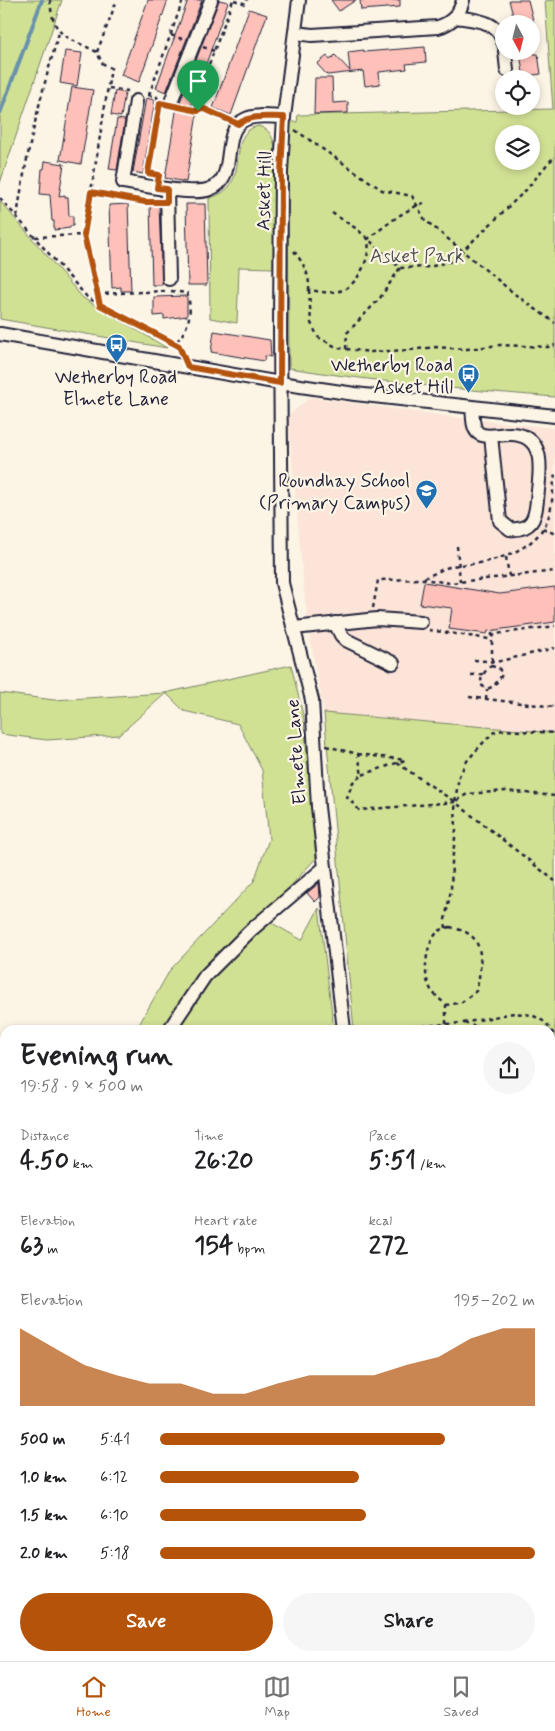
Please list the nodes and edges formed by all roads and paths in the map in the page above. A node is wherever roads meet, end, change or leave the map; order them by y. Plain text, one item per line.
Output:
1 (50, 0) edge
2 (117, 0) edge
3 (183, 0) edge
4 (211, 0) edge
5 (233, 0) edge
6 (247, 0) edge
7 (299, 0) edge
8 (463, 0) edge
9 (455, 17) junction
10 (495, 29) edge
11 (59, 33) junction
12 (296, 33) junction
13 (98, 52) junction
14 (506, 60) edge
15 (507, 70) dead end
16 (149, 95) dead end
17 (136, 102) dead end
18 (173, 104) junction
19 (200, 107) junction
20 (284, 117) junction
21 (238, 124) junction
22 (555, 157) edge
23 (91, 192) junction
24 (164, 193) junction
25 (0, 198) edge
26 (426, 202) dead end
27 (417, 205) junction
28 (332, 213) dead end
29 (16, 217) junction
30 (84, 235) junction
31 (35, 237) junction
32 (368, 239) junction
33 (294, 251) dead end
34 (463, 251) junction
35 (400, 268) junction
36 (170, 279) dead end
37 (310, 290) junction
38 (97, 294) junction
39 (100, 305) junction
40 (555, 323) edge
41 (0, 334) edge
42 (175, 344) junction
43 (555, 345) edge
44 (346, 349) junction
45 (188, 367) junction
46 (280, 383) junction
47 (472, 407) junction
48 (555, 416) edge
49 (491, 436) junction
50 (555, 474) edge
51 (531, 523) junction
52 (543, 528) junction
53 (555, 534) edge
54 (456, 546) dead end
55 (506, 557) junction
56 (458, 566) junction
57 (555, 571) edge
58 (508, 576) junction
59 (423, 579) junction
60 (460, 582) junction
61 (374, 619) junction
62 (421, 622) joint
63 (334, 623) junction
64 (555, 626) edge
65 (294, 628) junction
66 (492, 630) dead end
67 (492, 637) junction
68 (555, 648) edge
69 (474, 660) dead end
70 (494, 662) junction
71 (393, 663) dead end
72 (496, 666) junction
73 (484, 674) junction
74 (472, 675) dead end
75 (487, 689) junction
76 (468, 697) dead end
77 (486, 699) junction
78 (555, 707) edge
79 (555, 733) edge
80 (315, 743) junction
81 (358, 754) junction
82 (397, 763) junction
83 (362, 775) junction
84 (555, 796) edge
85 (456, 802) junction
86 (325, 867) junction
87 (555, 881) edge
88 (446, 928) junction
89 (446, 1005) junction
90 (462, 1023) junction
91 (446, 1024) junction
92 (172, 1025) edge
93 (343, 1025) edge
94 (435, 1025) edge
95 (470, 1025) edge
96 (547, 1025) edge

1 - 11 path
2 - 13 path
3 - 16 path
4 - 18 street
5 - 6 path
5 - 19 path
7 - 12 street, Asket Hill
8 - 9 street
9 - 10 street
9 - 12 street
11 - 13 path
11 - 29 path
12 - 20 street, Asket Hill
13 - 23 path
14 - 15 street
17 - 24 street
18 - 19 path
18 - 24 path
19 - 21 path
20 - 21 street
20 - 27 path
20 - 46 street, Asket Hill
21 - 24 street
22 - 34 path
23 - 24 path
23 - 30 path
24 - 36 street
25 - 29 path
26 - 27 path
27 - 32 path
27 - 34 path
28 - 32 path
29 - 31 path
30 - 31 path
30 - 38 path
31 - 39 path
32 - 35 path
32 - 37 path
33 - 37 path
34 - 35 path
34 - 40 path
35 - 44 path
37 - 44 path
38 - 39 path
38 - 42 path
39 - 42 path
41 - 45 street
42 - 45 path
43 - 44 path
45 - 46 street
46 - 47 street
46 - 65 street, Elmete Lane
47 - 48 street
47 - 49 street
49 - 51 street
49 - 51 street
50 - 52 path
51 - 52 path
52 - 53 path
52 - 55 path
54 - 56 path
55 - 56 path
55 - 58 path
56 - 59 path
56 - 60 path
57 - 58 path
58 - 60 path
59 - 60 path
59 - 61 path
61 - 62 street
61 - 63 street
62 - 67 path
63 - 65 street
63 - 71 street
64 - 67 path
65 - 80 street, Elmete Lane
66 - 67 path
67 - 70 path
68 - 70 path
69 - 70 path
70 - 72 path
72 - 73 path
72 - 75 path
73 - 74 path
73 - 75 path
75 - 77 path
76 - 77 path
77 - 78 path
79 - 85 path
80 - 81 path
80 - 86 street, Elmete Lane
81 - 82 path
81 - 83 path
82 - 83 path
82 - 85 path
83 - 85 path
84 - 85 path
85 - 87 path
85 - 88 path
86 - 92 street
86 - 93 street, Elmete Lane
88 - 89 path
88 - 89 path
89 - 91 path
90 - 91 path
90 - 95 path
90 - 96 path
91 - 94 path

